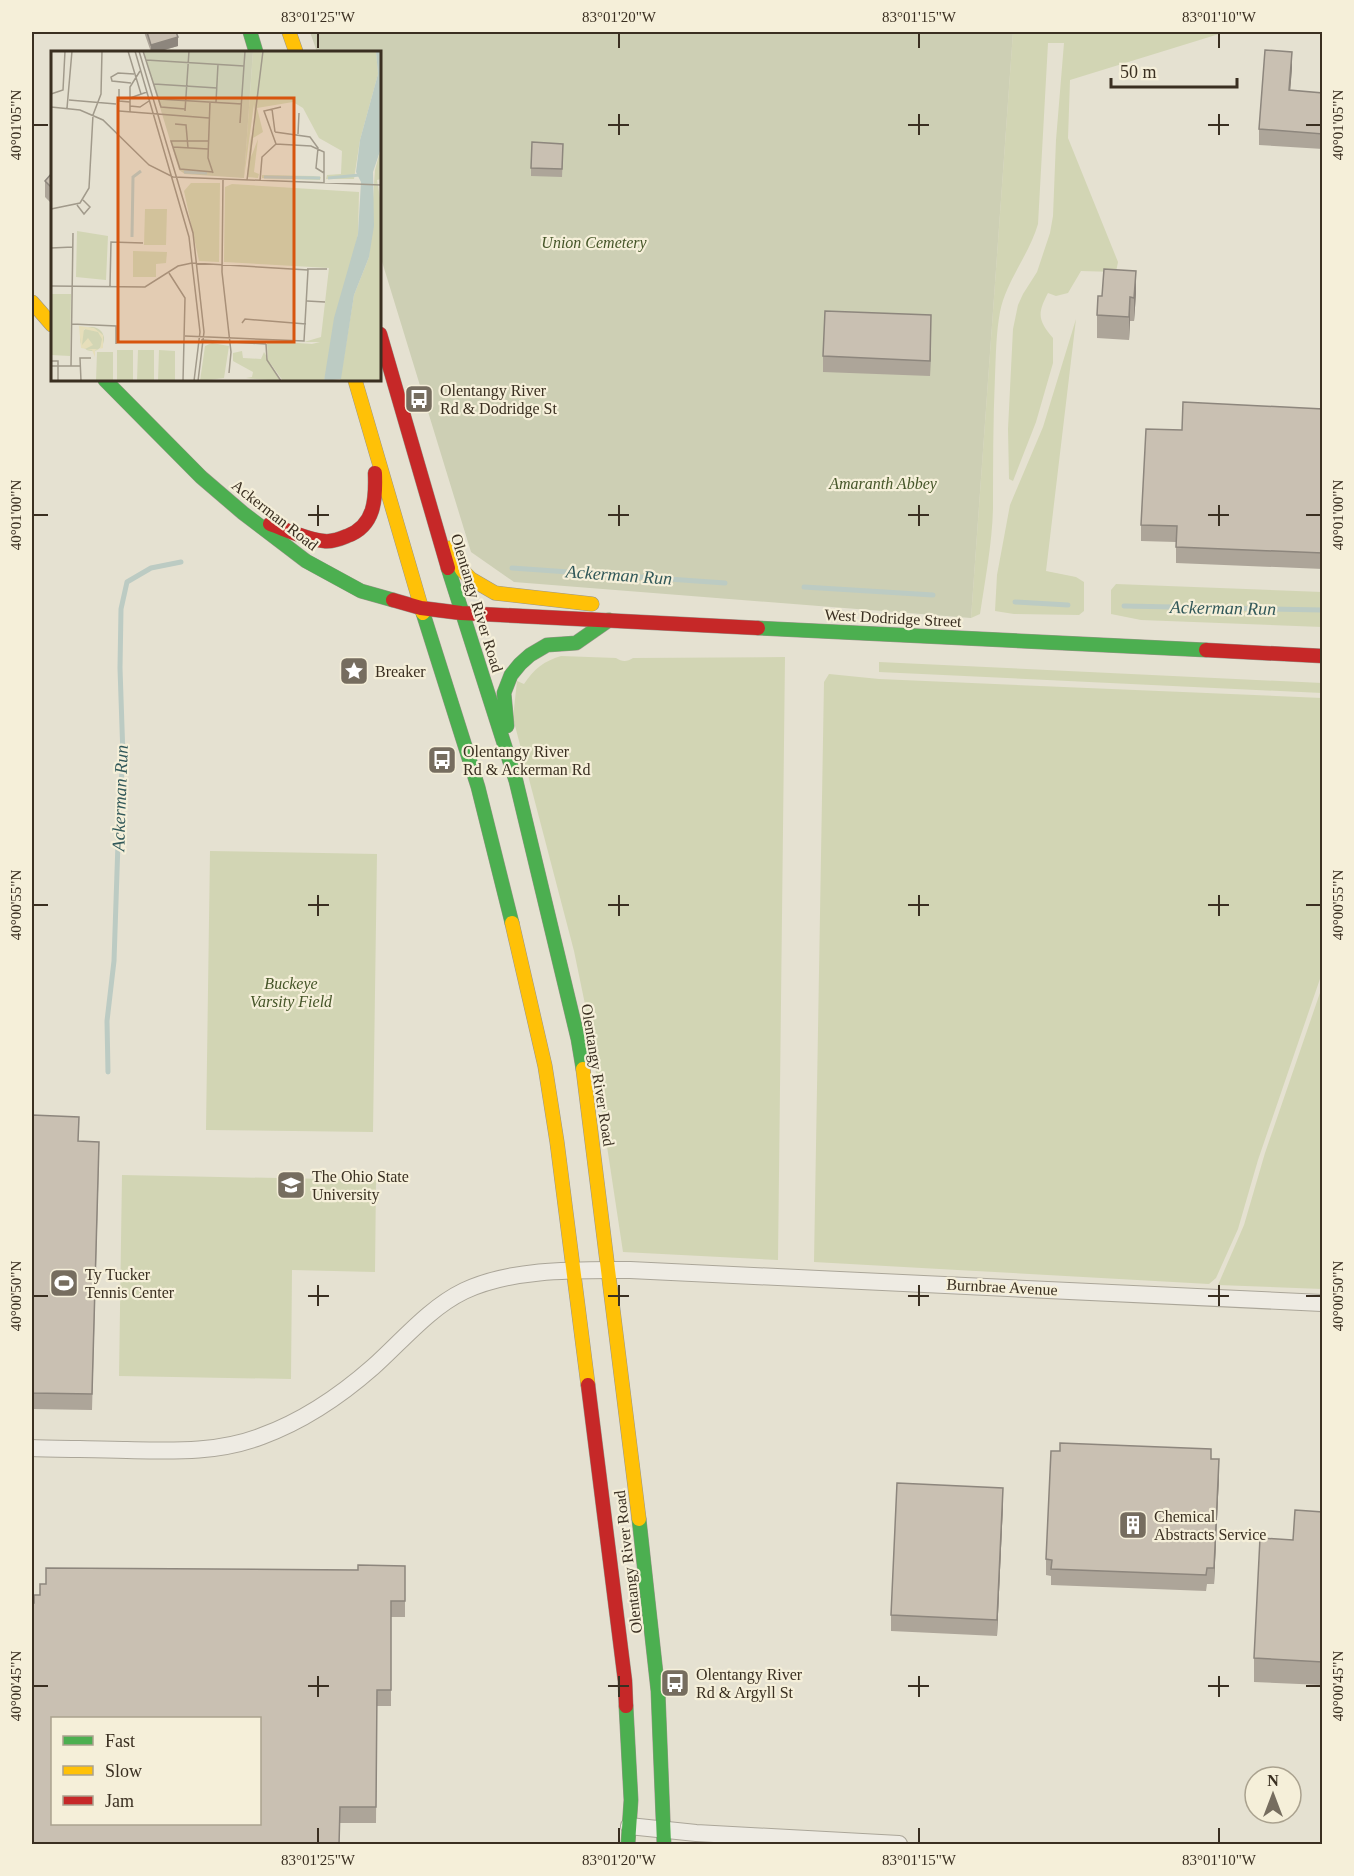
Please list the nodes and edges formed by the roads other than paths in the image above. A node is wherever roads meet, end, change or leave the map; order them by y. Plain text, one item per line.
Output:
1 (250, 32) edge
2 (289, 32) edge
3 (256, 51) edge
4 (296, 51) edge
5 (32, 302) edge
6 (51, 324) edge
7 (381, 337) edge
8 (106, 381) edge
9 (355, 381) edge
10 (371, 435) junction
11 (243, 513) junction
12 (435, 524) junction
13 (421, 608) junction
14 (609, 611) junction
15 (461, 613) junction
16 (1323, 656) edge
17 (516, 781) junction
18 (574, 1270) junction
19 (608, 1270) junction
20 (1323, 1303) edge
21 (32, 1448) edge
22 (629, 1826) junction
23 (664, 1837) edge
24 (628, 1845) edge
25 (899, 1845) edge

1 - 3 main road
2 - 4 main road
5 - 6 main road
7 - 12 main road, Olentangy River Road
8 - 11 main road, Ackerman Road
9 - 10 main road, Olentangy River Road
10 - 11 main road
10 - 13 main road, Olentangy River Road
11 - 13 main road, Ackerman Road
12 - 14 main road
12 - 15 main road, Olentangy River Road
13 - 15 main road, Ackerman Road
13 - 18 main road, Olentangy River Road
14 - 15 main road, West Dodridge Street
14 - 16 main road, West Dodridge Street
14 - 17 main road
15 - 17 main road, Olentangy River Road
17 - 19 main road, Olentangy River Road
18 - 19 street, Burnbrae Avenue
18 - 21 street, Burnbrae Avenue
18 - 22 main road, Olentangy River Road
19 - 20 street, Burnbrae Avenue
19 - 23 main road, Olentangy River Road
22 - 23 street
22 - 24 main road, Olentangy River Road
23 - 25 street

